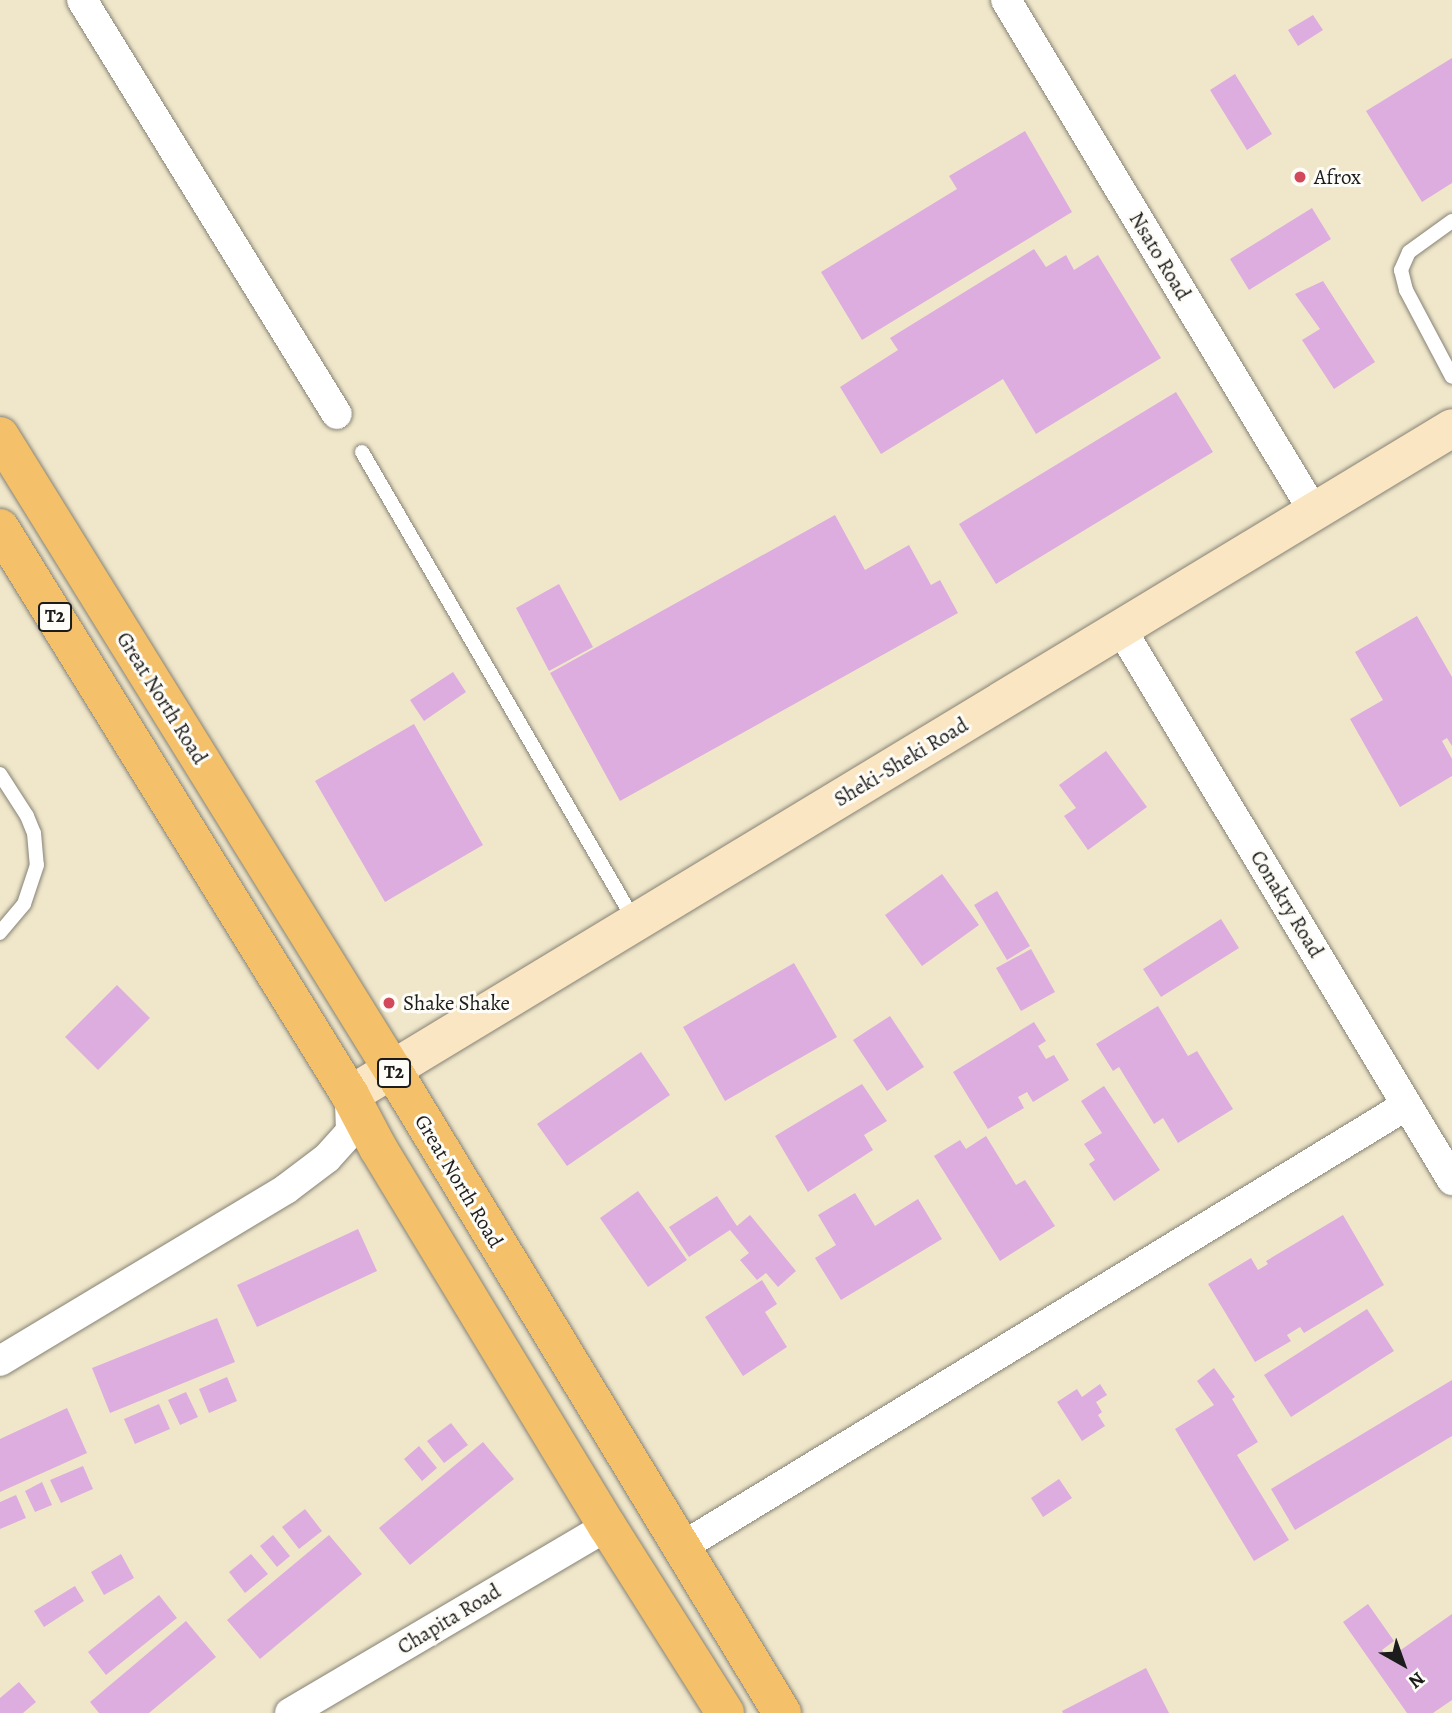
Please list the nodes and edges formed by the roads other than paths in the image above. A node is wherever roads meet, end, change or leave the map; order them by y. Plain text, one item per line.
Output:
1 (82, 0) edge
2 (1006, 0) edge
3 (1452, 221) edge
4 (1452, 377) edge
5 (337, 414) dead end
6 (1452, 428) edge
7 (0, 436) edge
8 (362, 452) dead end
9 (1314, 512) junction
10 (0, 528) edge
11 (1121, 629) junction
12 (0, 774) edge
13 (635, 922) junction
14 (0, 933) edge
15 (392, 1069) junction
16 (350, 1095) junction
17 (1407, 1105) junction
18 (1452, 1180) edge
19 (0, 1361) edge
20 (607, 1526) junction
21 (680, 1548) junction
22 (290, 1713) edge
23 (725, 1713) edge
24 (782, 1713) edge

1 - 5 street
2 - 9 street, Nsato Road
3 - 4 lane
6 - 9 street, Sheki-Sheki Road
7 - 15 main road, Great North Road / T2
8 - 13 lane
9 - 11 street, Sheki-Sheki Road
10 - 16 main road, T2
11 - 13 street, Sheki-Sheki Road
11 - 17 street, Conakry Road
12 - 14 lane
13 - 15 street, Sheki-Sheki Road
15 - 16 street, Sheki-Sheki Road
15 - 21 main road, Great North Road / T2
16 - 19 street
16 - 20 main road, T2
17 - 18 street, Conakry Road
17 - 21 street
20 - 22 street, Chapita Road
20 - 23 main road, T2
21 - 24 main road, Great North Road / T2

